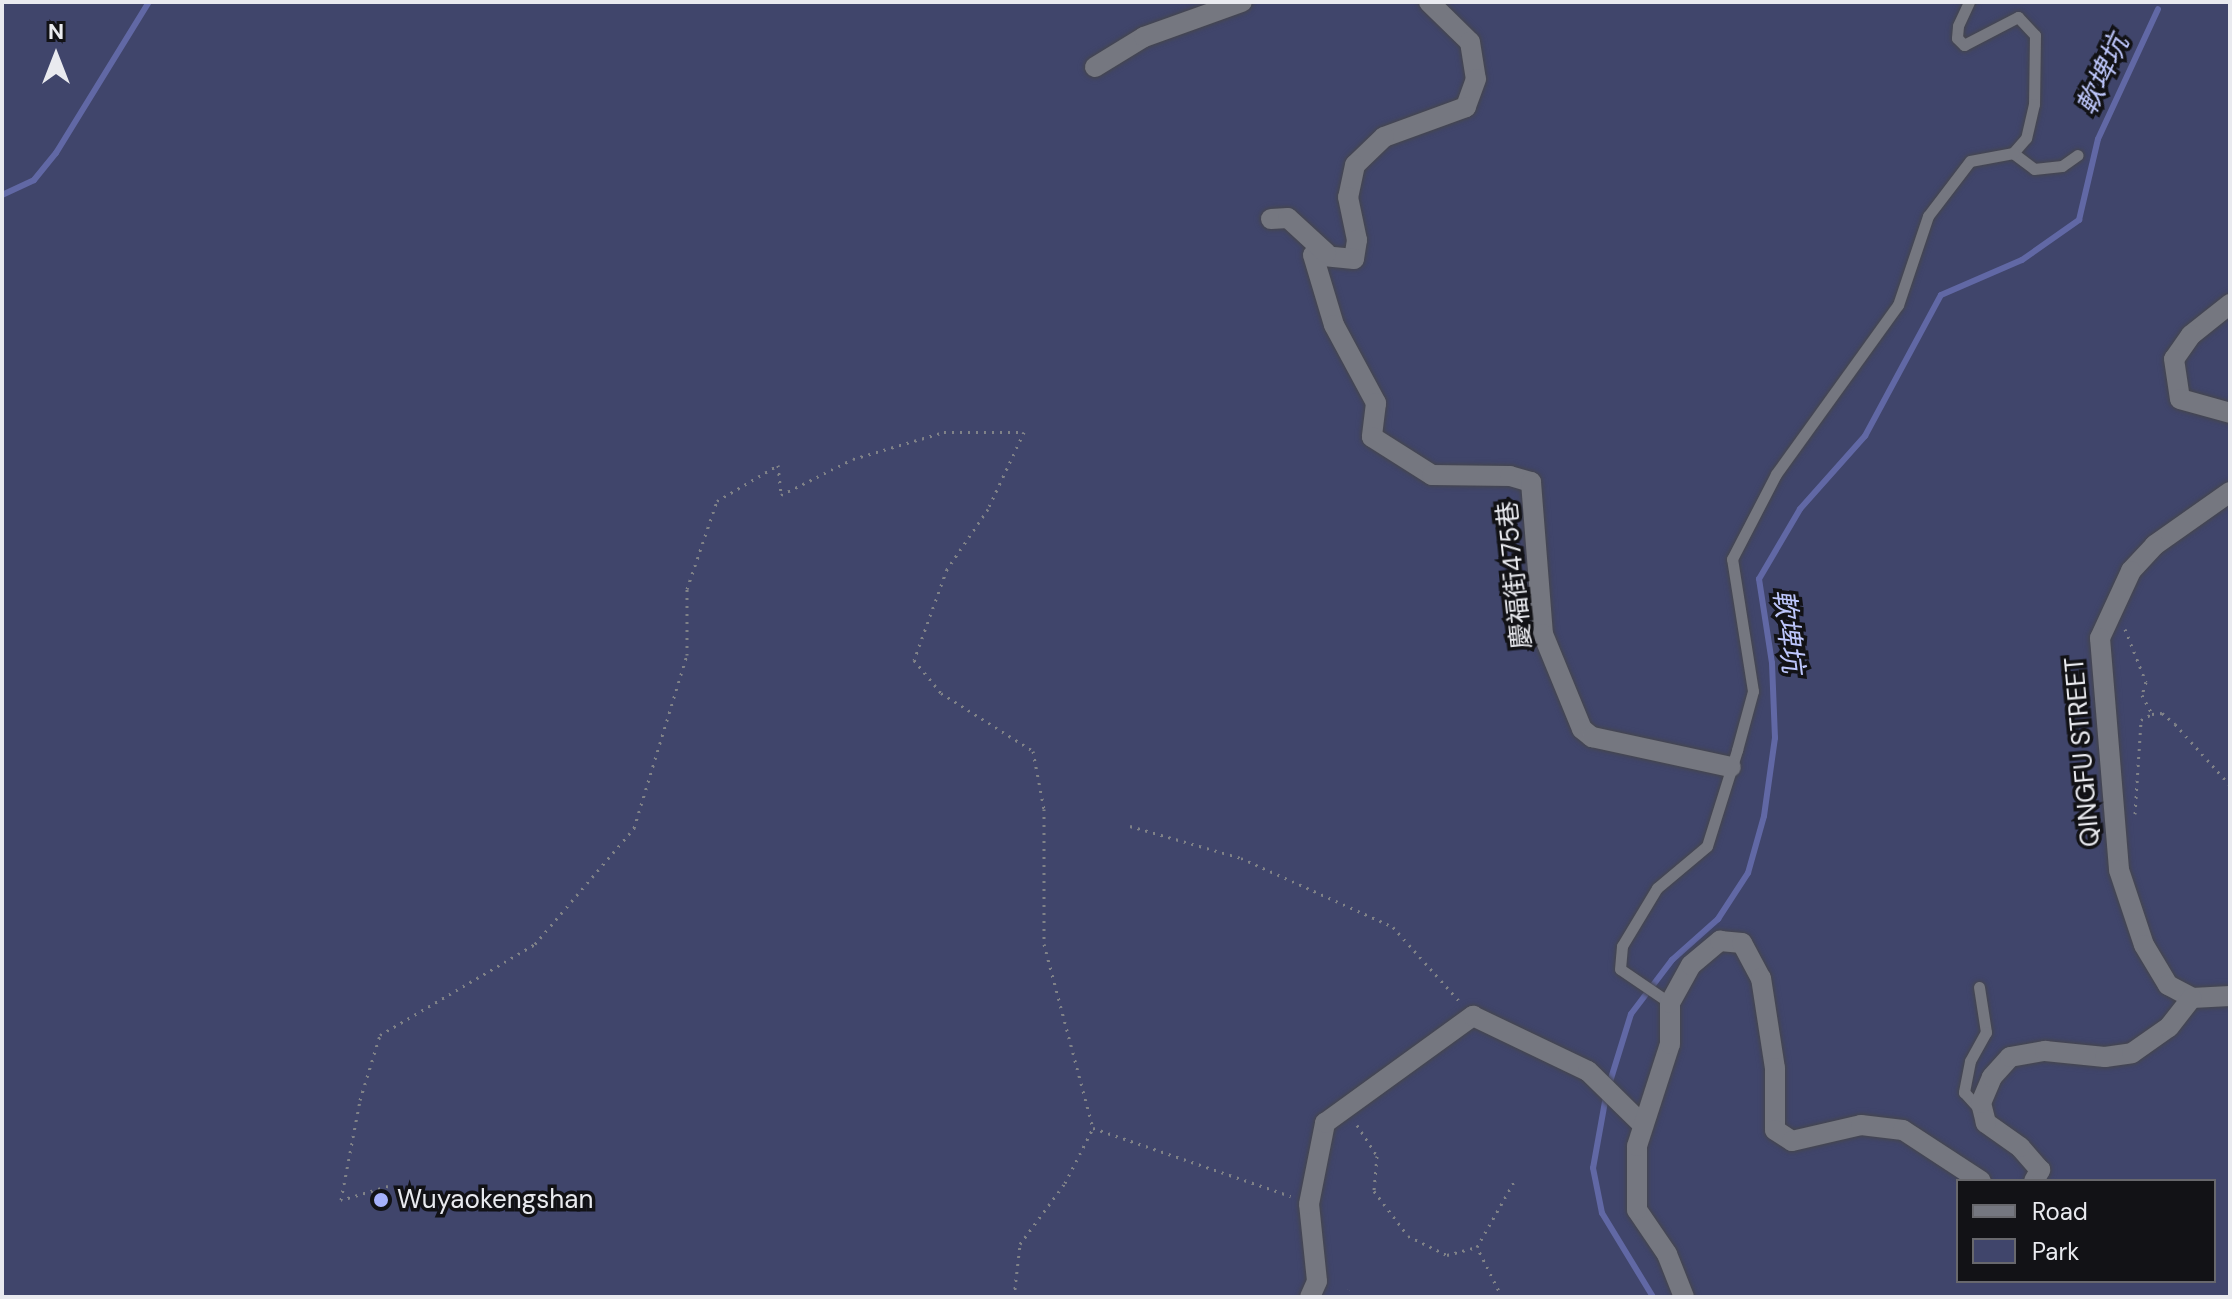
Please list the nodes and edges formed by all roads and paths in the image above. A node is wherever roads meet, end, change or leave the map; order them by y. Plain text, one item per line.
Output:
1 (1242, 2) edge
2 (1429, 2) edge
3 (1969, 2) edge
4 (1095, 67) dead end
5 (2013, 153) junction
6 (2078, 155) dead end
7 (1271, 219) dead end
8 (1326, 253) junction
9 (2230, 304) edge
10 (2230, 413) edge
11 (2230, 492) edge
12 (2125, 619) dead end
13 (2152, 714) junction
14 (1731, 767) junction
15 (2230, 785) edge
16 (2135, 816) dead end
17 (1130, 826) dead end
18 (1979, 987) dead end
19 (2230, 996) edge
20 (2192, 998) junction
21 (1670, 1003) junction
22 (1473, 1016) junction
23 (1346, 1108) junction
24 (1984, 1115) junction
25 (1643, 1125) junction
26 (1093, 1128) junction
27 (1978, 1179) edge
28 (2035, 1179) edge
29 (1514, 1182) dead end
30 (388, 1186) dead end
31 (1309, 1204) junction
32 (1477, 1247) junction
33 (1348, 1290) dead end
34 (1014, 1297) edge
35 (1310, 1297) edge
36 (1345, 1297) edge
37 (1502, 1297) edge
38 (1684, 1297) edge

1 - 4 street
2 - 8 street
3 - 5 lane
5 - 6 lane
5 - 14 lane
7 - 8 street
8 - 14 street, 慶福街475巷
9 - 10 street
11 - 20 street, QINGFU STREET
12 - 13 path
13 - 15 path
13 - 16 path
14 - 21 lane
17 - 22 path
18 - 24 lane
19 - 20 street
20 - 24 street
21 - 25 street
21 - 27 street
22 - 23 street
22 - 25 street
23 - 31 street
23 - 32 path
24 - 28 street
25 - 38 street
26 - 30 path
26 - 31 path
26 - 34 path
29 - 32 path
31 - 35 street
32 - 37 path
33 - 36 path

